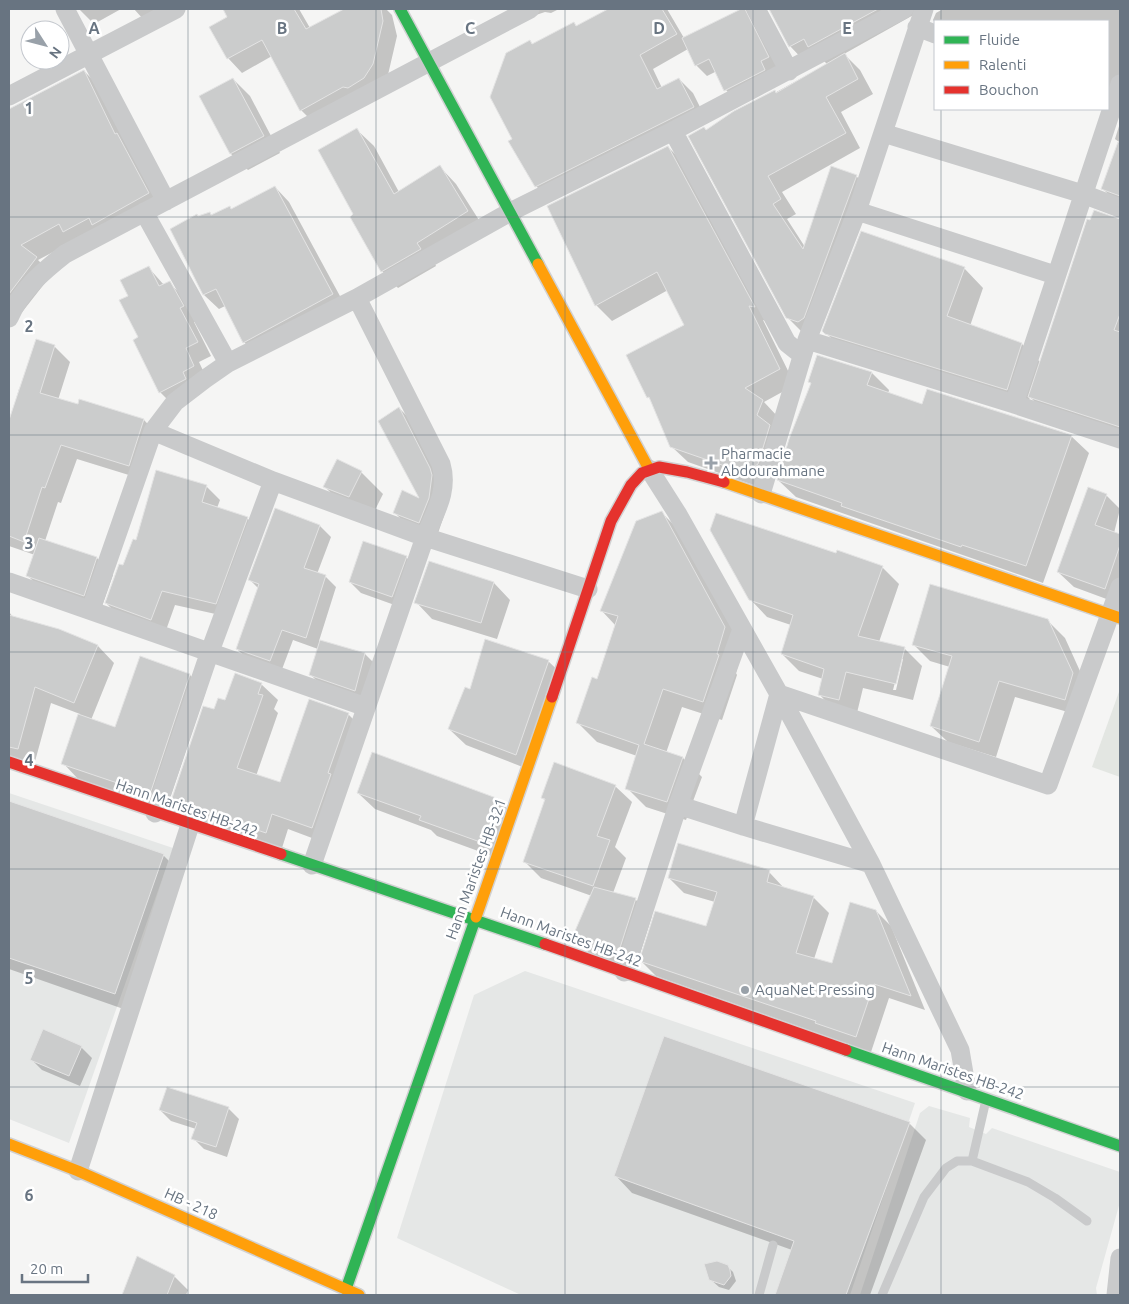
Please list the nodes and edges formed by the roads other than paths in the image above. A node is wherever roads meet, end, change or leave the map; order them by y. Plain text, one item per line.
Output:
1 (65, 9) edge
2 (176, 9) edge
3 (400, 9) edge
4 (530, 9) edge
5 (756, 9) edge
6 (904, 9) edge
7 (924, 9) edge
8 (918, 28) junction
9 (934, 34) edge
10 (89, 54) junction
11 (428, 61) junction
12 (789, 71) junction
13 (1114, 93) edge
14 (9, 96) edge
15 (1109, 109) edge
16 (1109, 110) edge
17 (673, 131) junction
18 (882, 133) junction
19 (1083, 194) junction
20 (166, 200) junction
21 (1120, 208) edge
22 (857, 211) junction
23 (144, 212) junction
24 (510, 212) junction
25 (1055, 276) junction
26 (357, 298) junction
27 (9, 318) edge
28 (804, 347) junction
29 (228, 363) junction
30 (1014, 404) junction
31 (153, 431) junction
32 (1120, 439) edge
33 (649, 469) junction
34 (273, 481) junction
35 (761, 494) junction
36 (425, 537) junction
37 (9, 582) edge
38 (1120, 587) edge
39 (588, 589) junction
40 (91, 609) junction
41 (1115, 616) edge
42 (742, 629) junction
43 (208, 654) junction
44 (779, 694) junction
45 (366, 707) junction
46 (9, 762) edge
47 (678, 805) junction
48 (155, 814) junction
49 (190, 825) junction
50 (743, 826) junction
51 (871, 864) junction
52 (312, 865) junction
53 (474, 919) junction
54 (624, 972) junction
55 (967, 1091) junction
56 (987, 1098) junction
57 (9, 1144) edge
58 (1120, 1146) edge
59 (972, 1161) junction
60 (78, 1171) junction
61 (1087, 1221) dead end
62 (773, 1245) dead end
63 (1120, 1258) edge
64 (346, 1289) junction
65 (359, 1295) edge
66 (759, 1295) edge
67 (882, 1295) edge
68 (1116, 1295) edge

1 - 10 street
2 - 10 street
3 - 11 street
4 - 11 street
5 - 12 street
6 - 12 street
7 - 8 street
8 - 9 street
8 - 18 street
10 - 14 street
10 - 20 street
11 - 20 street
11 - 24 street
12 - 17 street
13 - 15 street
16 - 19 street
17 - 24 street
17 - 28 street
18 - 19 street
18 - 22 street
19 - 21 street
19 - 25 street
20 - 23 street
22 - 25 street
22 - 28 street
23 - 27 street
23 - 29 street
24 - 26 street
24 - 33 street
25 - 30 street
26 - 29 street
26 - 36 street
28 - 30 street
28 - 35 street
29 - 31 street
30 - 32 street
31 - 34 street
31 - 40 street
33 - 35 street
33 - 39 street, Hann Maristes HB-321
33 - 42 street
34 - 36 street
34 - 43 street
35 - 41 street
36 - 39 street
36 - 45 street
37 - 40 street
38 - 41 street
39 - 53 street, Hann Maristes HB-321
40 - 43 street
41 - 44 street
42 - 44 street
42 - 47 street
43 - 45 street
43 - 48 street
44 - 50 street
44 - 51 street
45 - 52 street
46 - 48 street, Hann Maristes HB-242
47 - 50 street
47 - 54 street
48 - 49 street, Hann Maristes HB-242
49 - 52 street, Hann Maristes HB-242
49 - 60 street
50 - 51 street
51 - 55 street
52 - 53 street, Hann Maristes HB-242
53 - 54 street, Hann Maristes HB-242
53 - 64 street, Hann Maristes HB-321
54 - 55 street, Hann Maristes HB-242
55 - 56 street, Hann Maristes HB-242
56 - 58 street, Hann Maristes HB-242
56 - 59 lane
57 - 60 street, HB - 218
59 - 61 lane
59 - 67 lane
60 - 64 street, HB - 218
62 - 66 lane
63 - 68 street
64 - 65 street, HB - 218

